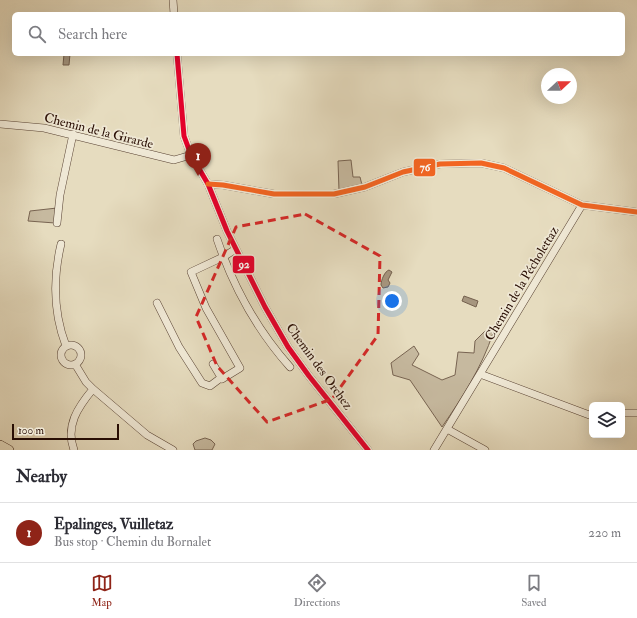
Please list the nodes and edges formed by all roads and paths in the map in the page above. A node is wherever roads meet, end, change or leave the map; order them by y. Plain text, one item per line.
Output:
1 (173, 0) edge
2 (174, 12) edge
3 (177, 56) edge
4 (0, 124) edge
5 (72, 135) junction
6 (191, 155) junction
7 (208, 184) junction
8 (582, 205) junction
9 (637, 212) edge
10 (57, 223) dead end
11 (217, 239) dead end
12 (61, 244) dead end
13 (236, 249) junction
14 (223, 257) junction
15 (157, 303) dead end
16 (66, 346) junction
17 (75, 364) junction
18 (213, 364) dead end
19 (290, 367) dead end
20 (480, 374) junction
21 (218, 380) dead end
22 (93, 389) junction
23 (625, 413) edge
24 (637, 413) edge
25 (589, 415) edge
26 (447, 429) junction
27 (0, 445) edge
28 (9, 450) edge
29 (74, 450) edge
30 (173, 450) edge
31 (368, 450) edge
32 (434, 450) edge
33 (485, 450) edge

1 - 2 street
3 - 6 street, Chemin des Orchez
4 - 5 street, Chemin de la Girarde
5 - 6 street, Chemin de la Girarde
5 - 10 street
6 - 7 street, Chemin des Orchez
7 - 8 street
7 - 13 street, Chemin des Orchez
8 - 9 street
8 - 20 street, Chemin de la Pécholettaz
11 - 14 street
12 - 16 street
13 - 14 street
13 - 31 street, Chemin des Orchez
14 - 18 street
14 - 19 street
15 - 21 street
16 - 17 street
16 - 17 street
17 - 22 street
20 - 25 street
20 - 26 street, Chemin de la Pécholettaz
22 - 29 street
22 - 30 street
23 - 24 street
26 - 32 street, Chemin de la Pécholettaz
26 - 33 street
27 - 28 main road

